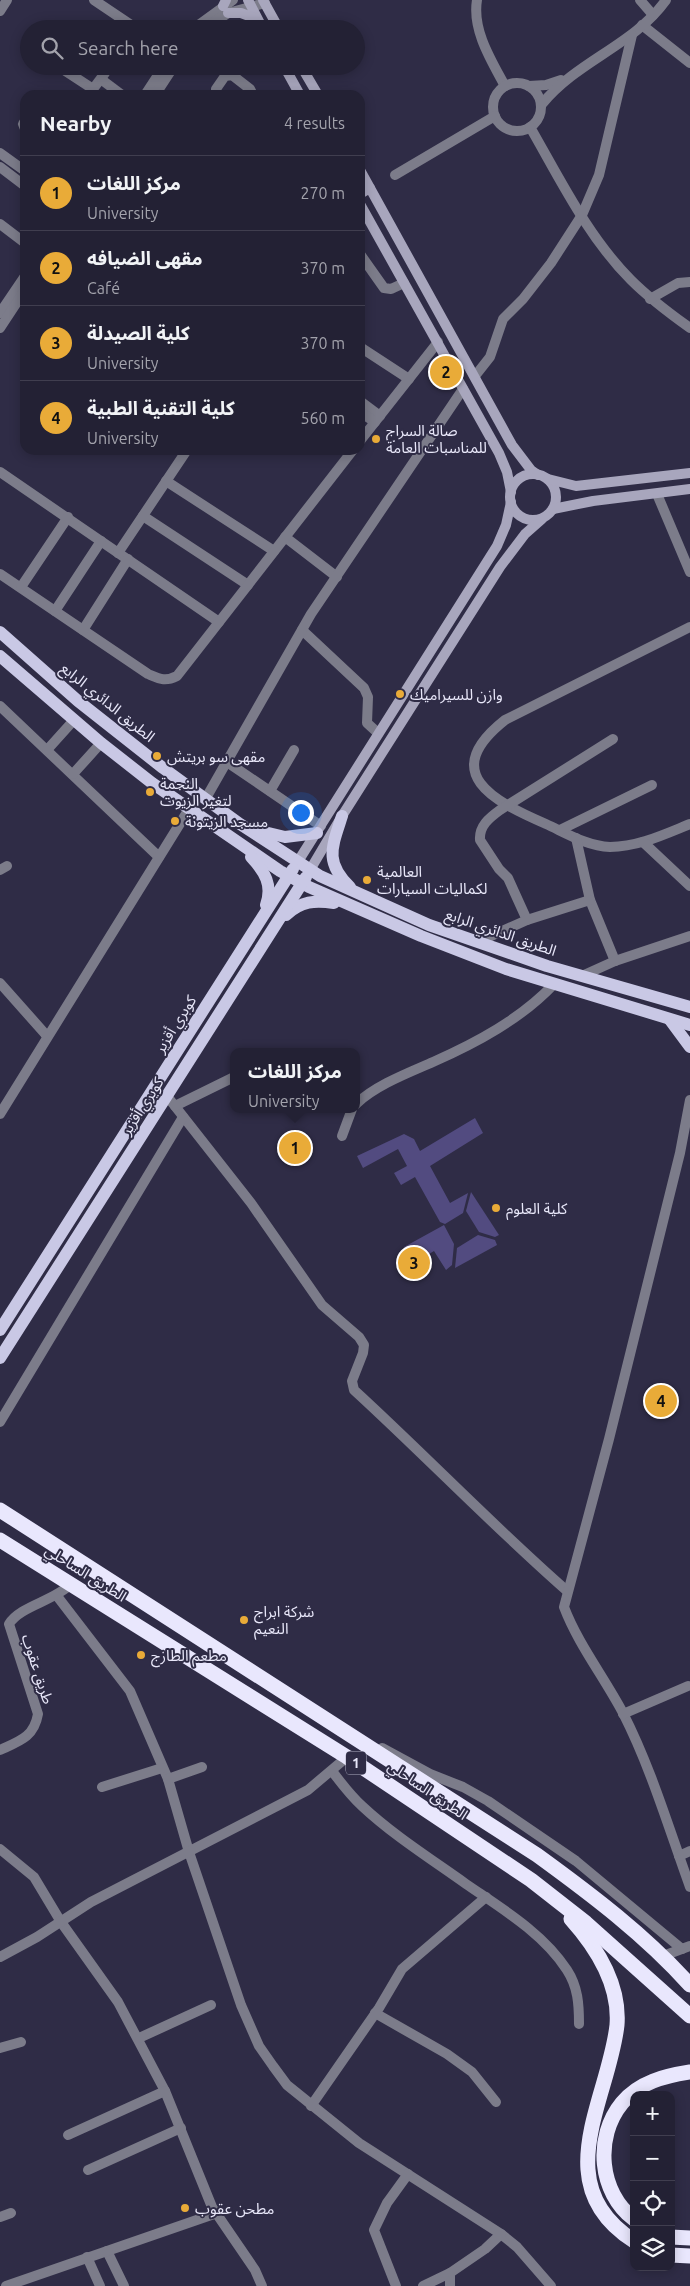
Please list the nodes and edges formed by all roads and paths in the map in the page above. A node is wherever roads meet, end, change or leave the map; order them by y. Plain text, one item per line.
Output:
1 (8, 0) edge
2 (94, 0) edge
3 (233, 0) edge
4 (477, 0) edge
5 (640, 0) edge
6 (666, 0) edge
7 (264, 2) edge
8 (250, 3) edge
9 (225, 6) edge
10 (0, 11) edge
11 (653, 15) junction
12 (258, 18) joint
13 (124, 20) edge
14 (206, 20) edge
15 (212, 20) edge
16 (274, 20) edge
17 (642, 25) junction
18 (632, 35) junction
19 (690, 62) edge
20 (71, 75) edge
21 (104, 75) edge
22 (158, 75) edge
23 (168, 75) edge
24 (229, 75) edge
25 (232, 75) edge
26 (289, 75) edge
27 (306, 75) edge
28 (564, 79) junction
29 (102, 80) junction
30 (505, 86) junction
31 (529, 86) junction
32 (115, 90) edge
33 (148, 90) edge
34 (158, 90) edge
35 (216, 90) edge
36 (250, 90) edge
37 (297, 90) edge
38 (315, 90) edge
39 (542, 104) junction
40 (495, 116) junction
41 (530, 127) junction
42 (0, 153) edge
43 (0, 167) edge
44 (20, 167) edge
45 (395, 175) dead end
46 (365, 179) edge
47 (20, 182) edge
48 (370, 188) junction
49 (365, 191) edge
50 (365, 215) edge
51 (582, 215) junction
52 (0, 225) edge
53 (20, 239) edge
54 (365, 261) edge
55 (690, 282) edge
56 (20, 283) edge
57 (404, 283) junction
58 (20, 298) edge
59 (650, 299) junction
60 (0, 313) edge
61 (0, 328) edge
62 (690, 328) edge
63 (438, 342) junction
64 (365, 350) edge
65 (475, 376) junction
66 (408, 379) junction
67 (463, 389) junction
68 (365, 406) edge
69 (365, 414) edge
70 (378, 419) junction
71 (365, 435) edge
72 (184, 455) edge
73 (349, 455) edge
74 (0, 472) edge
75 (690, 473) edge
76 (538, 474) junction
77 (548, 479) junction
78 (166, 481) junction
79 (690, 489) edge
80 (657, 494) junction
81 (511, 497) junction
82 (553, 510) junction
83 (143, 516) junction
84 (68, 517) junction
85 (542, 519) junction
86 (285, 537) junction
87 (101, 541) junction
88 (274, 551) junction
89 (118, 552) junction
90 (128, 559) junction
91 (690, 572) edge
92 (0, 574) edge
93 (337, 576) junction
94 (248, 585) junction
95 (21, 588) junction
96 (55, 611) junction
97 (219, 622) junction
98 (690, 627) edge
99 (83, 630) junction
100 (302, 630) junction
101 (0, 632) edge
102 (0, 656) edge
103 (0, 706) edge
104 (74, 720) junction
105 (378, 733) junction
106 (613, 739) dead end
107 (101, 743) junction
108 (47, 750) junction
109 (294, 750) dead end
110 (227, 762) junction
111 (73, 774) junction
112 (652, 785) dead end
113 (270, 791) junction
114 (206, 798) junction
115 (507, 805) junction
116 (189, 809) junction
117 (342, 816) junction
118 (240, 824) junction
119 (690, 824) edge
120 (319, 829) junction
121 (560, 830) junction
122 (576, 838) junction
123 (237, 842) junction
124 (643, 842) junction
125 (159, 857) junction
126 (297, 863) junction
127 (310, 870) junction
128 (288, 876) junction
129 (302, 884) junction
130 (690, 886) edge
131 (364, 897) junction
132 (590, 900) junction
133 (347, 905) junction
134 (527, 920) junction
135 (259, 922) junction
136 (273, 930) junction
137 (690, 936) edge
138 (480, 941) junction
139 (616, 961) junction
140 (584, 975) junction
141 (554, 984) junction
142 (1, 987) edge
143 (690, 1007) edge
144 (670, 1020) junction
145 (690, 1025) edge
146 (47, 1036) junction
147 (690, 1047) edge
148 (230, 1079) edge
149 (690, 1100) edge
150 (171, 1101) junction
151 (360, 1101) edge
152 (351, 1113) edge
153 (0, 1114) edge
154 (183, 1117) junction
155 (342, 1136) dead end
156 (0, 1330) edge
157 (0, 1358) edge
158 (0, 1422) edge
159 (0, 1510) edge
160 (0, 1540) edge
161 (70, 1584) junction
162 (566, 1590) junction
163 (57, 1596) junction
164 (688, 1686) dead end
165 (623, 1714) junction
166 (355, 1740) junction
167 (0, 1750) edge
168 (347, 1756) junction
169 (202, 1767) dead end
170 (162, 1768) junction
171 (332, 1772) junction
172 (168, 1779) junction
173 (102, 1788) dead end
174 (0, 1849) edge
175 (690, 1851) edge
176 (189, 1852) junction
177 (679, 1856) junction
178 (531, 1880) junction
179 (690, 1886) edge
180 (486, 1898) junction
181 (61, 1922) junction
182 (686, 1948) edge
183 (663, 1956) junction
184 (0, 1957) edge
185 (687, 1979) edge
186 (211, 2005) dead end
187 (375, 2013) junction
188 (690, 2016) edge
189 (579, 2024) dead end
190 (139, 2038) junction
191 (21, 2042) dead end
192 (0, 2048) edge
193 (690, 2072) edge
194 (165, 2091) junction
195 (496, 2102) dead end
196 (312, 2106) junction
197 (181, 2128) junction
198 (68, 2135) dead end
199 (88, 2170) dead end
200 (408, 2174) junction
201 (12, 2213) dead end
202 (217, 2213) junction
203 (630, 2216) edge
204 (0, 2217) edge
205 (501, 2234) junction
206 (675, 2237) edge
207 (630, 2238) edge
208 (690, 2238) edge
209 (107, 2251) junction
210 (675, 2255) edge
211 (690, 2256) edge
212 (87, 2257) junction
213 (450, 2273) junction
214 (6, 2286) edge
215 (100, 2286) edge
216 (124, 2286) edge
217 (262, 2286) edge
218 (396, 2286) edge
219 (423, 2286) edge
220 (450, 2286) edge
221 (551, 2286) edge

1 - 10 street
2 - 13 street
3 - 9 street
4 - 30 street
5 - 11 street
6 - 11 street
7 - 8 street
7 - 16 main road
8 - 9 street
8 - 12 main road
9 - 12 main road
9 - 14 street
9 - 15 street
11 - 17 street
17 - 18 street
17 - 19 street
18 - 28 street
18 - 51 street
20 - 29 street
21 - 29 street
22 - 33 street
23 - 34 street
24 - 35 street
25 - 36 street
26 - 37 main road
27 - 38 main road
28 - 31 street
28 - 39 street
29 - 32 street
30 - 31 street
30 - 40 street
31 - 39 street
39 - 41 street
40 - 41 street
40 - 45 street
41 - 51 street
42 - 44 street
43 - 47 street
46 - 48 main road
48 - 49 main road
48 - 65 main road
50 - 57 main road
51 - 59 street
51 - 65 street
52 - 53 street
54 - 57 street
55 - 59 street
56 - 60 street
57 - 63 main road
58 - 61 street
59 - 62 street
63 - 66 street
63 - 67 main road
64 - 66 street
65 - 76 main road
66 - 70 street
67 - 81 main road
67 - 93 street
68 - 70 street
69 - 70 street
70 - 71 street
72 - 78 street
73 - 86 street
74 - 84 street
75 - 77 main road
76 - 77 main road
76 - 81 main road
77 - 82 main road
78 - 83 street
78 - 88 street
79 - 80 main road
80 - 82 main road
80 - 91 street
81 - 85 main road
81 - 105 main road
82 - 85 main road
83 - 89 street
83 - 94 street
84 - 87 street
84 - 95 street
85 - 117 main road
86 - 88 street
86 - 93 street
87 - 89 street
87 - 96 street
88 - 94 street
89 - 90 street
90 - 97 street
90 - 99 street
92 - 95 street
93 - 100 street
94 - 97 street
95 - 96 street
96 - 99 street
97 - 99 street
98 - 115 street
100 - 105 street
100 - 110 street
101 - 114 main road, الطريق الدائري الرابع
102 - 104 main road, الطريق الدائري الرابع
103 - 108 street
104 - 107 main road, الطريق الدائري الرابع
104 - 108 street
105 - 120 main road
106 - 115 street
107 - 111 street
107 - 116 main road, الطريق الدائري الرابع
108 - 111 street
109 - 113 street
110 - 113 street
110 - 114 street
111 - 125 street
112 - 121 street
113 - 120 street
114 - 118 main road, الطريق الدائري الرابع
115 - 121 street
115 - 134 street
116 - 123 main road, الطريق الدائري الرابع
116 - 125 street
117 - 127 main road
117 - 131 main road
118 - 120 main road
118 - 126 main road, الطريق الدائري الرابع
119 - 124 street
120 - 126 main road
121 - 122 street
122 - 124 street
122 - 132 street
123 - 128 main road, الطريق الدائري الرابع
123 - 135 main road
124 - 130 street
125 - 146 street
126 - 127 main road, الطريق الدائري الرابع
126 - 128 main road, كوبري أقزير
127 - 129 main road, كويري أقزير
127 - 131 main road, الطريق الدائري الرابع
128 - 129 main road, الطريق الدائري الرابع
128 - 135 main road, كوبري أقزير
129 - 133 main road, الطريق الدائري الرابع
129 - 136 main road, كويري أقزير
131 - 138 main road, الطريق الدائري الرابع
132 - 134 street
132 - 139 street
133 - 136 main road
133 - 141 main road, الطريق الدائري الرابع
134 - 138 street
135 - 156 main road, كوبري أقزير
136 - 150 main road, كويري أقزير
137 - 139 street
138 - 140 main road, الطريق الدائري الرابع
139 - 140 street
140 - 143 main road, الطريق الدائري الرابع
141 - 144 main road, الطريق الدائري الرابع
141 - 151 street
142 - 146 street
144 - 145 main road, الطريق الدائري الرابع
144 - 147 main road
146 - 153 street
148 - 150 street
149 - 162 street
150 - 154 street
150 - 157 main road, كويري أقزير
152 - 155 street
154 - 158 street
154 - 162 street
159 - 166 highway, الطريق الساحلي
160 - 161 highway, الطريق الساحلي / 1
161 - 163 street, طريق عقوب
161 - 168 highway, الطريق الساحلي / 1
162 - 165 street
163 - 167 street, طريق عقوب
163 - 170 street
164 - 165 street
165 - 177 street
166 - 182 street
166 - 183 highway, الطريق الساحلي
168 - 171 street
168 - 178 highway, الطريق الساحلي / 1
169 - 172 street
170 - 172 street
170 - 173 street
171 - 176 street
171 - 180 street
172 - 176 street
174 - 181 street
175 - 177 street
176 - 181 street
176 - 196 street
177 - 179 street
178 - 188 highway, الطريق الساحلي / 1
178 - 207 highway
180 - 187 street
180 - 189 street
181 - 184 street
181 - 190 street
182 - 183 street
183 - 185 highway, الطريق الساحلي
186 - 190 street
187 - 195 street
187 - 196 street
190 - 194 street
191 - 192 street
193 - 203 highway
194 - 197 street
194 - 198 street
196 - 200 street
197 - 199 street
197 - 202 street
200 - 205 street
200 - 218 street
201 - 204 street
202 - 209 street
202 - 217 street
205 - 213 street
205 - 221 street
206 - 208 highway
209 - 212 street
209 - 216 street
210 - 211 highway
212 - 214 street
212 - 215 street
213 - 219 street
213 - 220 street

